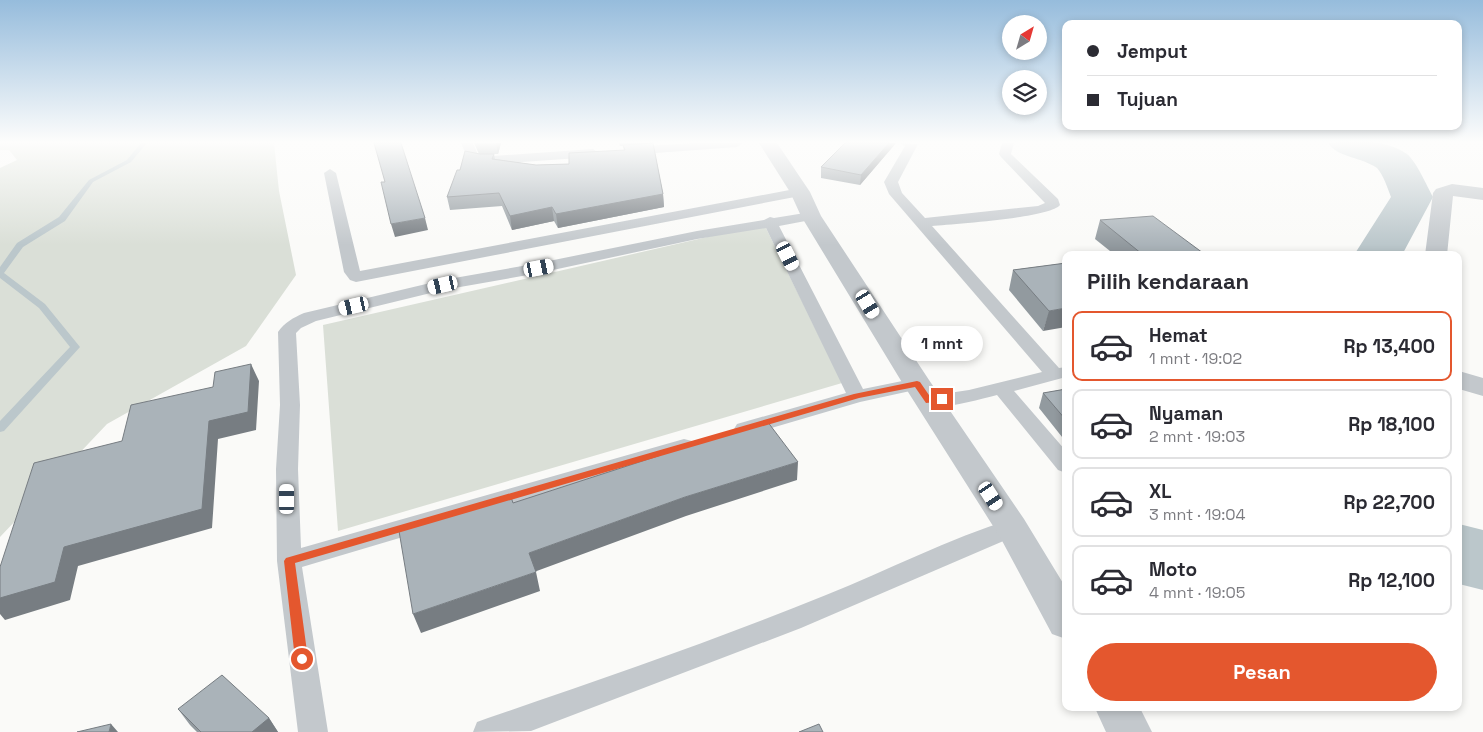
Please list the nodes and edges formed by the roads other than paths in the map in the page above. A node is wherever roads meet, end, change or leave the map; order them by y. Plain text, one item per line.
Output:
1 (331, 177) edge
2 (789, 177) edge
3 (893, 177) edge
4 (1028, 177) edge
5 (1483, 194) edge
6 (806, 204) junction
7 (770, 221) junction
8 (922, 223) junction
9 (1436, 251) edge
10 (1060, 373) edge
11 (1462, 381) edge
12 (1483, 387) edge
13 (1001, 388) junction
14 (923, 392) junction
15 (858, 396) junction
16 (1062, 460) edge
17 (1012, 528) junction
18 (290, 561) junction
19 (1062, 615) edge
20 (1118, 711) edge
21 (313, 732) edge
22 (488, 732) edge
23 (1130, 732) edge

1 - 6 lane
2 - 6 street
3 - 8 lane
4 - 8 lane
5 - 9 street
6 - 7 lane
6 - 14 street
7 - 15 lane
7 - 18 lane
8 - 10 lane
10 - 13 lane
11 - 12 street
13 - 14 lane
13 - 16 lane
14 - 15 lane
14 - 17 street
15 - 18 lane
17 - 19 street
17 - 22 lane
18 - 21 lane
20 - 23 street

